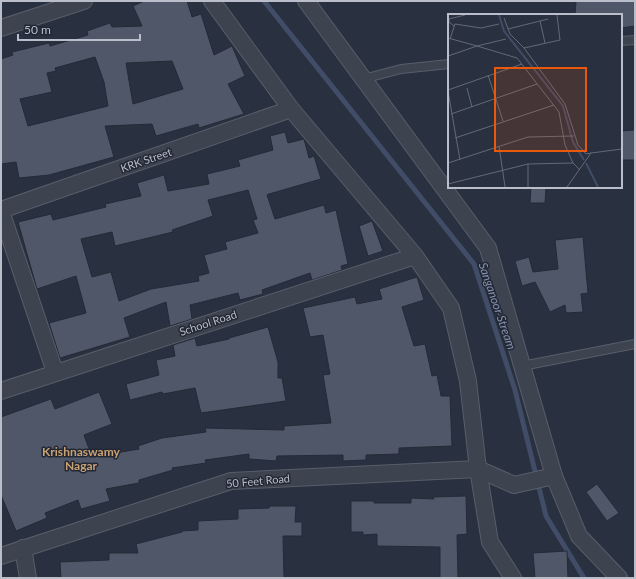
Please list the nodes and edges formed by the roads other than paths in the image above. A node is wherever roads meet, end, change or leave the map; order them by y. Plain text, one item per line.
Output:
1 (84, 1) edge
2 (212, 1) edge
3 (306, 1) edge
4 (1, 28) edge
5 (635, 40) edge
6 (622, 42) edge
7 (448, 64) edge
8 (363, 79) junction
9 (291, 109) junction
10 (1, 211) edge
11 (415, 256) junction
12 (635, 344) edge
13 (522, 366) junction
14 (55, 372) junction
15 (1, 391) edge
16 (478, 469) junction
17 (554, 476) junction
18 (24, 548) junction
19 (1, 556) edge
20 (28, 578) edge
21 (513, 578) edge
22 (619, 578) edge

1 - 4 street
2 - 9 street
3 - 8 street
5 - 6 lane
7 - 8 lane
8 - 13 street
9 - 10 street, KRK Street
9 - 11 street
10 - 14 street
11 - 14 street, School Road
11 - 16 street
12 - 13 lane
13 - 17 street
14 - 15 street, School Road
16 - 17 street
16 - 18 street, 50 Feet Road
16 - 21 street
17 - 22 street
18 - 19 street, 50 Feet Road
18 - 20 street

